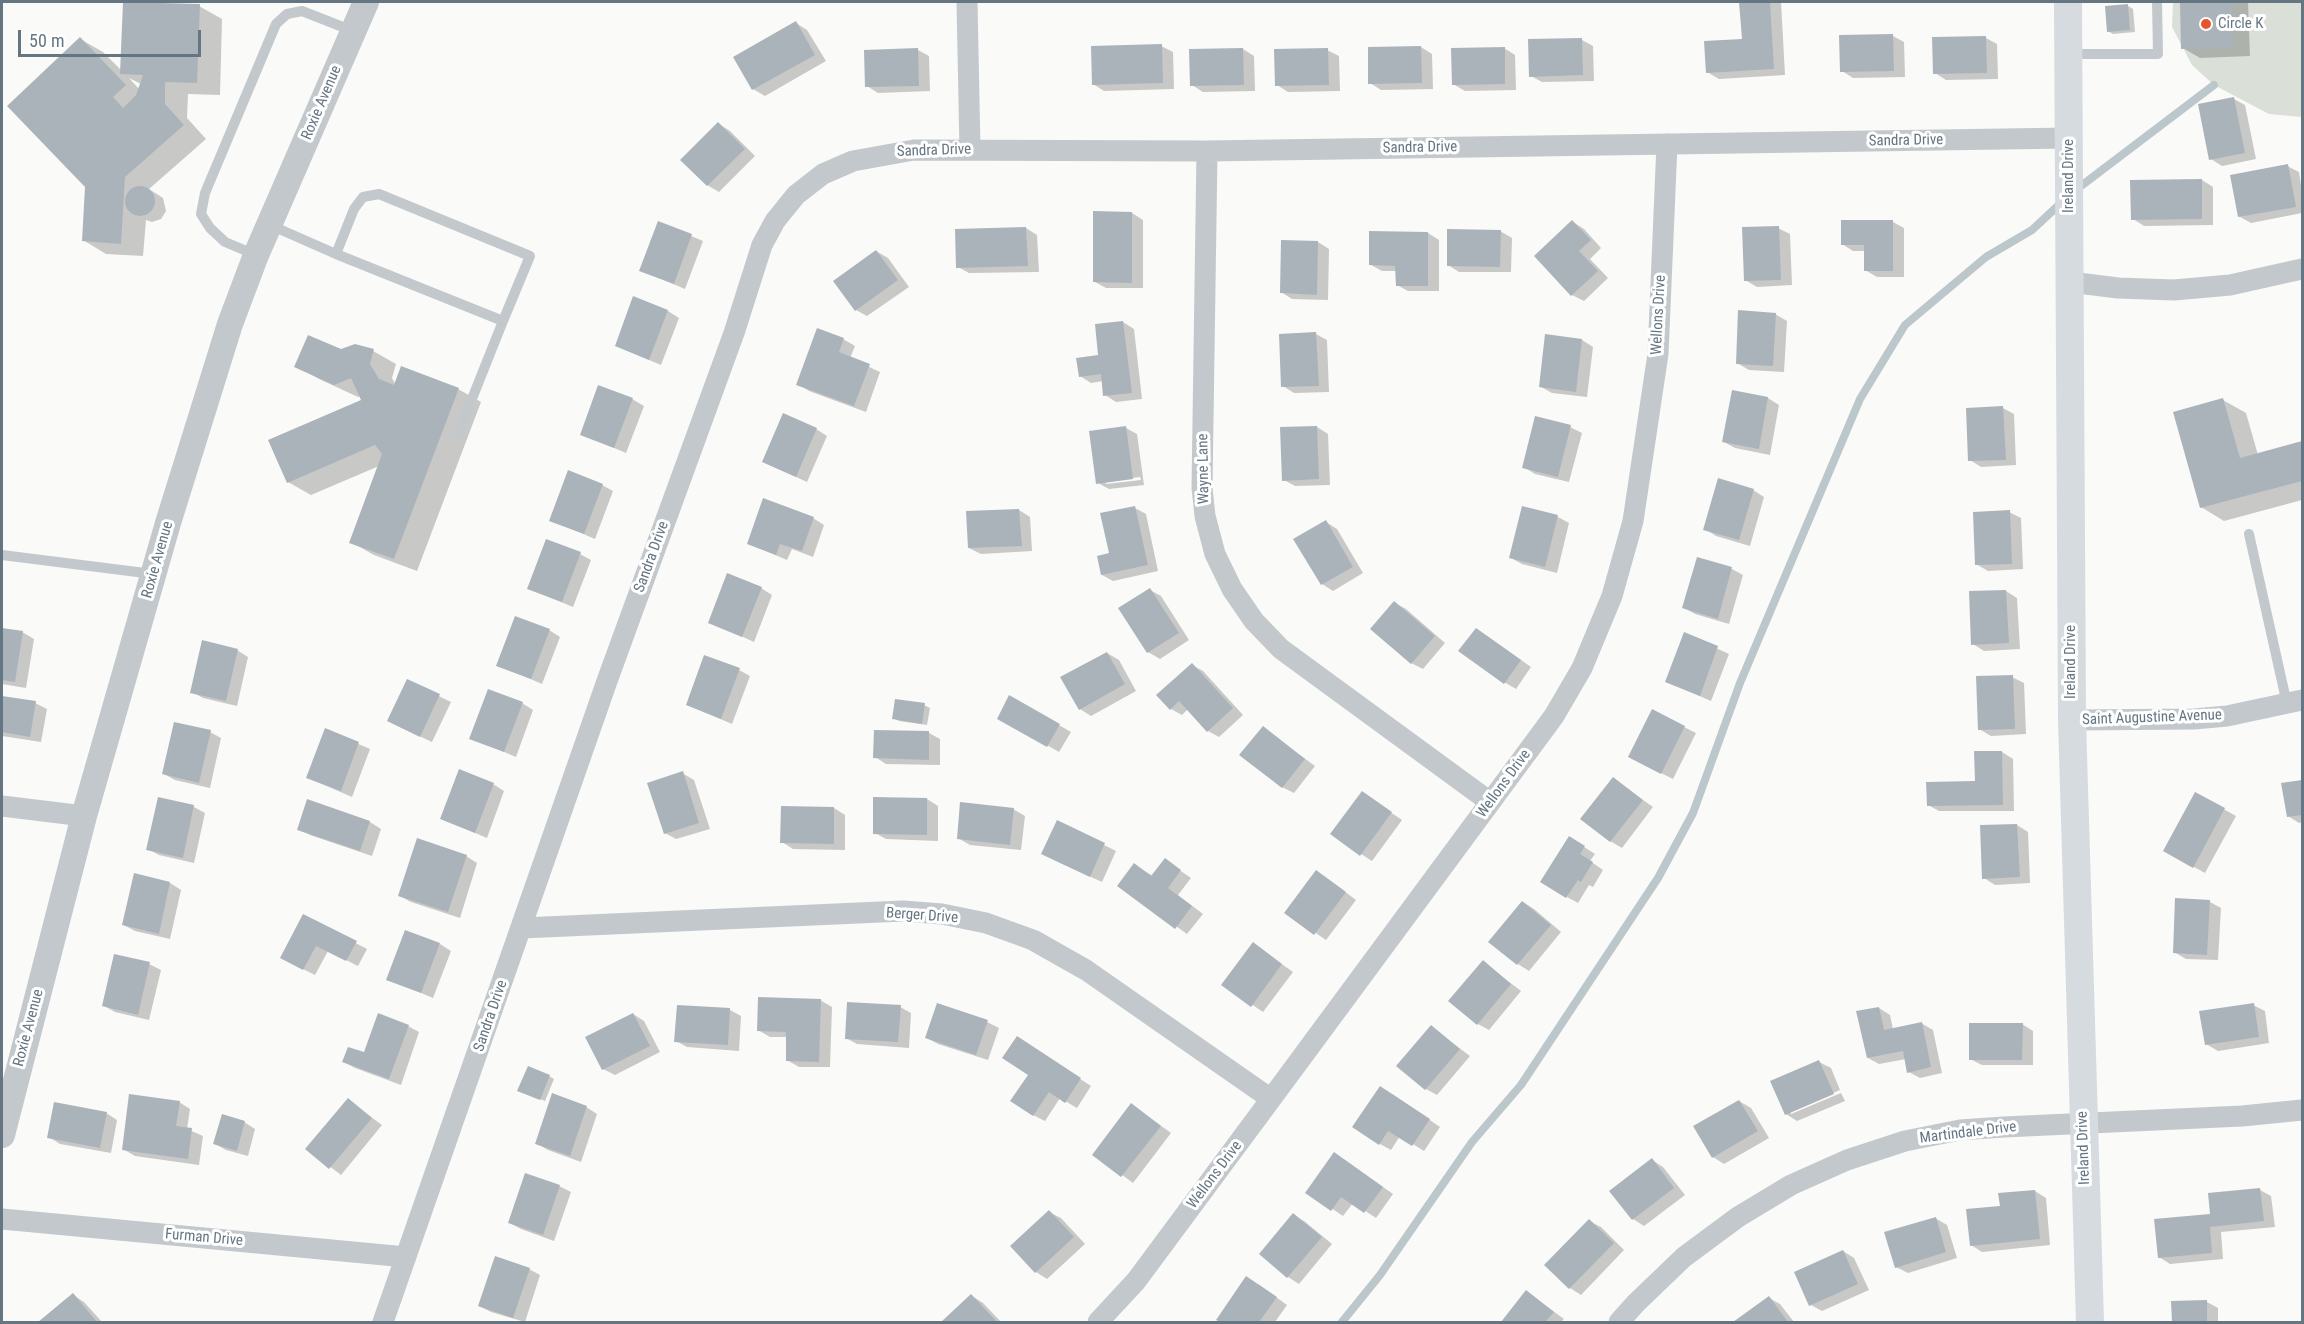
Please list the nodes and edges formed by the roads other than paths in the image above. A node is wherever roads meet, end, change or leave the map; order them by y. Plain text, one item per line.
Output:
1 (366, 2) edge
2 (967, 2) edge
3 (2068, 2) edge
4 (2157, 2) edge
5 (353, 31) junction
6 (2068, 54) junction
7 (2069, 138) junction
8 (1667, 144) junction
9 (970, 150) junction
10 (1207, 151) junction
11 (270, 225) junction
12 (336, 254) junction
13 (256, 255) junction
14 (2302, 269) edge
15 (2070, 282) junction
16 (503, 321) junction
17 (459, 434) dead end
18 (2249, 534) dead end
19 (2, 555) edge
20 (154, 574) junction
21 (2295, 702) edge
22 (2072, 720) junction
23 (1490, 802) junction
24 (2, 806) edge
25 (84, 816) junction
26 (522, 928) junction
27 (1271, 1099) junction
28 (2302, 1110) edge
29 (2083, 1124) junction
30 (2, 1135) edge
31 (2, 1219) edge
32 (406, 1257) junction
33 (383, 1323) edge
34 (1098, 1323) edge
35 (1619, 1323) edge
36 (2090, 1323) edge

1 - 5 street, Roxie Avenue
2 - 9 street
3 - 6 main road, Ireland Drive
4 - 6 lane
5 - 11 street, Roxie Avenue
5 - 13 lane
6 - 7 main road, Ireland Drive
7 - 8 street, Sandra Drive
7 - 15 main road, Ireland Drive
8 - 10 street, Sandra Drive
8 - 23 street, Wellons Drive
9 - 10 street, Sandra Drive
9 - 26 street, Sandra Drive
10 - 23 street, Wayne Lane
11 - 12 lane
11 - 13 street, Roxie Avenue
12 - 16 lane
12 - 16 lane
13 - 20 street, Roxie Avenue
14 - 15 street
15 - 22 main road, Ireland Drive
16 - 17 lane
18 - 21 lane
19 - 20 lane
20 - 25 street, Roxie Avenue
21 - 22 street, Saint Augustine Avenue
22 - 29 main road, Ireland Drive
23 - 27 street, Wellons Drive
24 - 25 street
25 - 30 street, Roxie Avenue
26 - 27 street, Berger Drive
26 - 32 street, Sandra Drive
27 - 34 street, Wellons Drive
28 - 29 street, Martindale Drive
29 - 35 street, Martindale Drive
29 - 36 main road, Ireland Drive
31 - 32 street, Furman Drive
32 - 33 street, Sandra Drive

